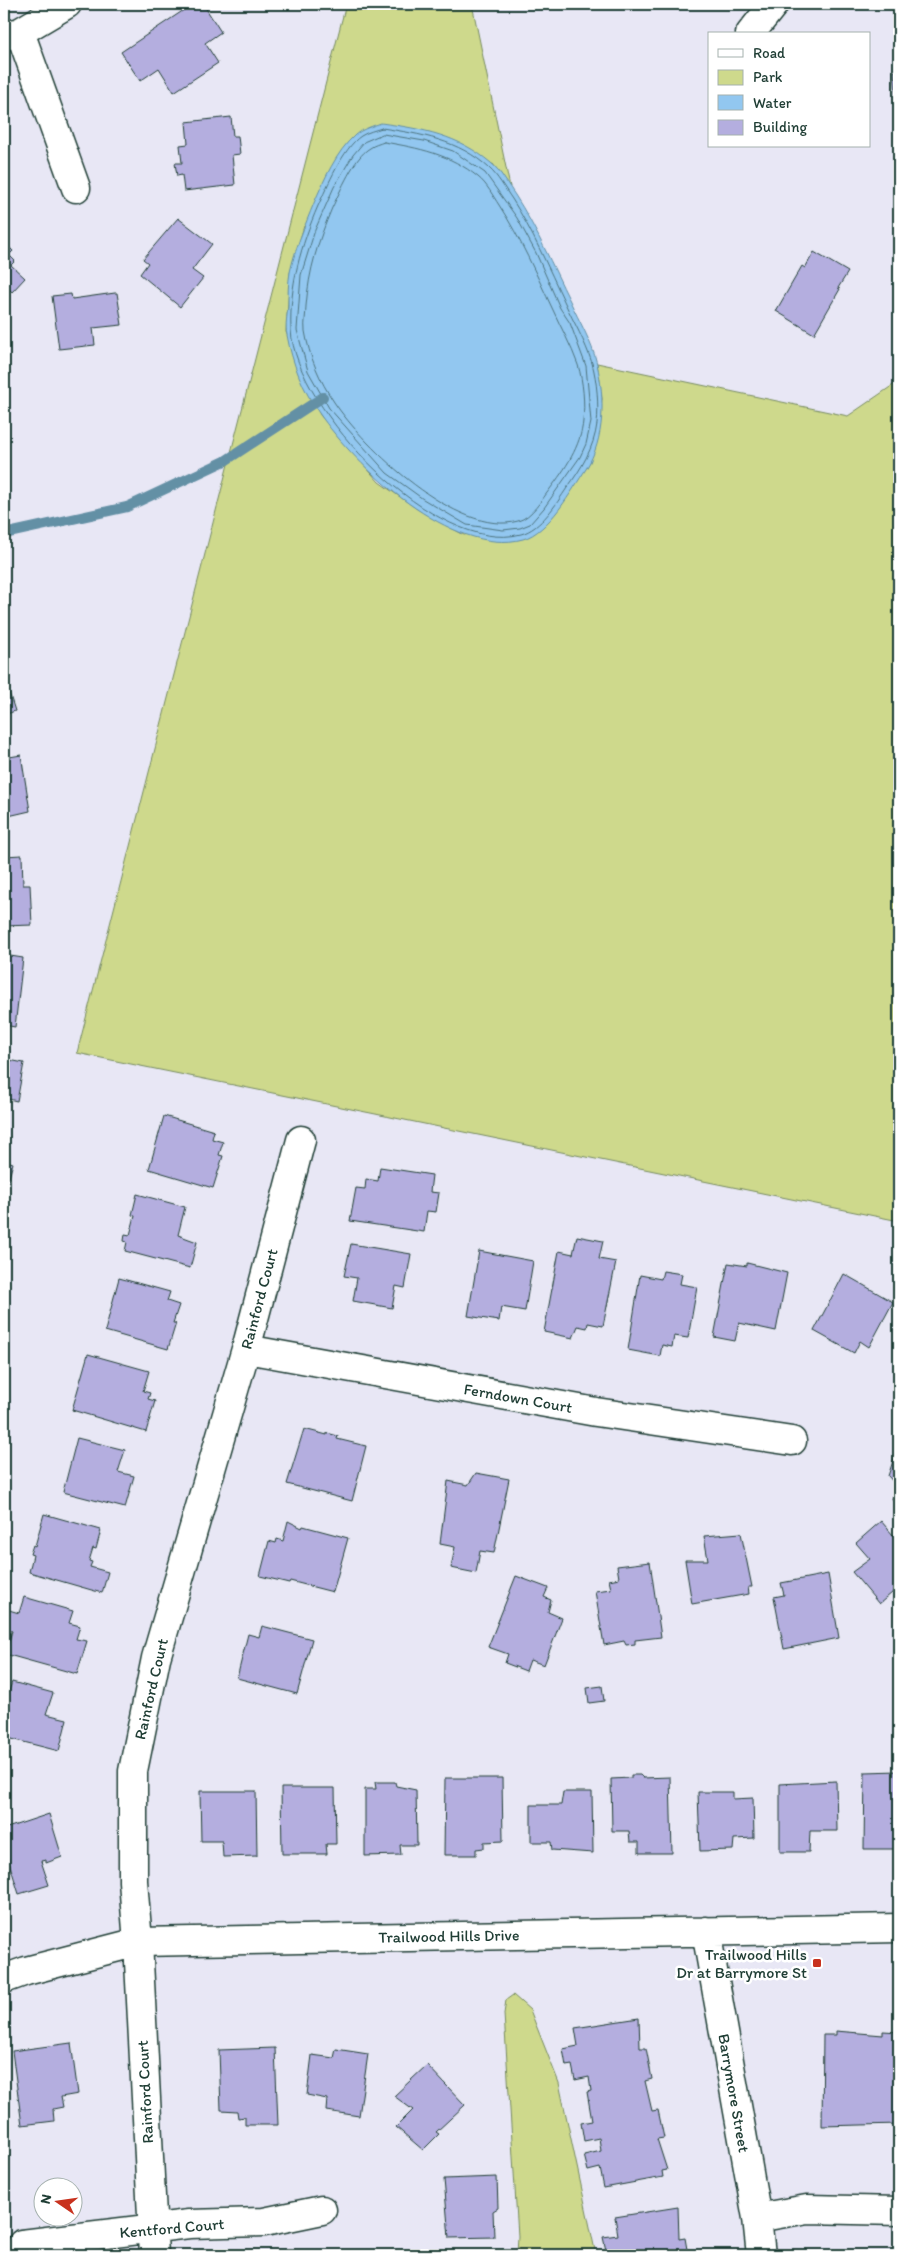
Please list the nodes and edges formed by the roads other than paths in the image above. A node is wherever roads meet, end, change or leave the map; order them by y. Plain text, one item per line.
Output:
1 (67, 4) edge
2 (774, 4) edge
3 (752, 32) edge
4 (12, 34) edge
5 (76, 188) dead end
6 (301, 1140) dead end
7 (246, 1349) junction
8 (792, 1441) dead end
9 (899, 1928) edge
10 (706, 1931) junction
11 (138, 1942) junction
12 (4, 1979) edge
13 (322, 2210) dead end
14 (899, 2211) edge
15 (756, 2218) junction
16 (153, 2242) edge
17 (22, 2244) dead end
18 (761, 2255) edge

1 - 4 street
2 - 3 street
4 - 5 street
6 - 7 street, Rainford Court
7 - 8 street, Ferndown Court
7 - 11 street, Rainford Court
9 - 10 street, Trailwood Hills Drive
10 - 11 street, Trailwood Hills Drive
10 - 15 street, Barrymore Street
11 - 12 street, Trailwood Hills Drive
11 - 16 street, Rainford Court
13 - 16 street, Kentford Court
14 - 15 street
15 - 18 street, Barrymore Street
16 - 17 street, Kentford Court

